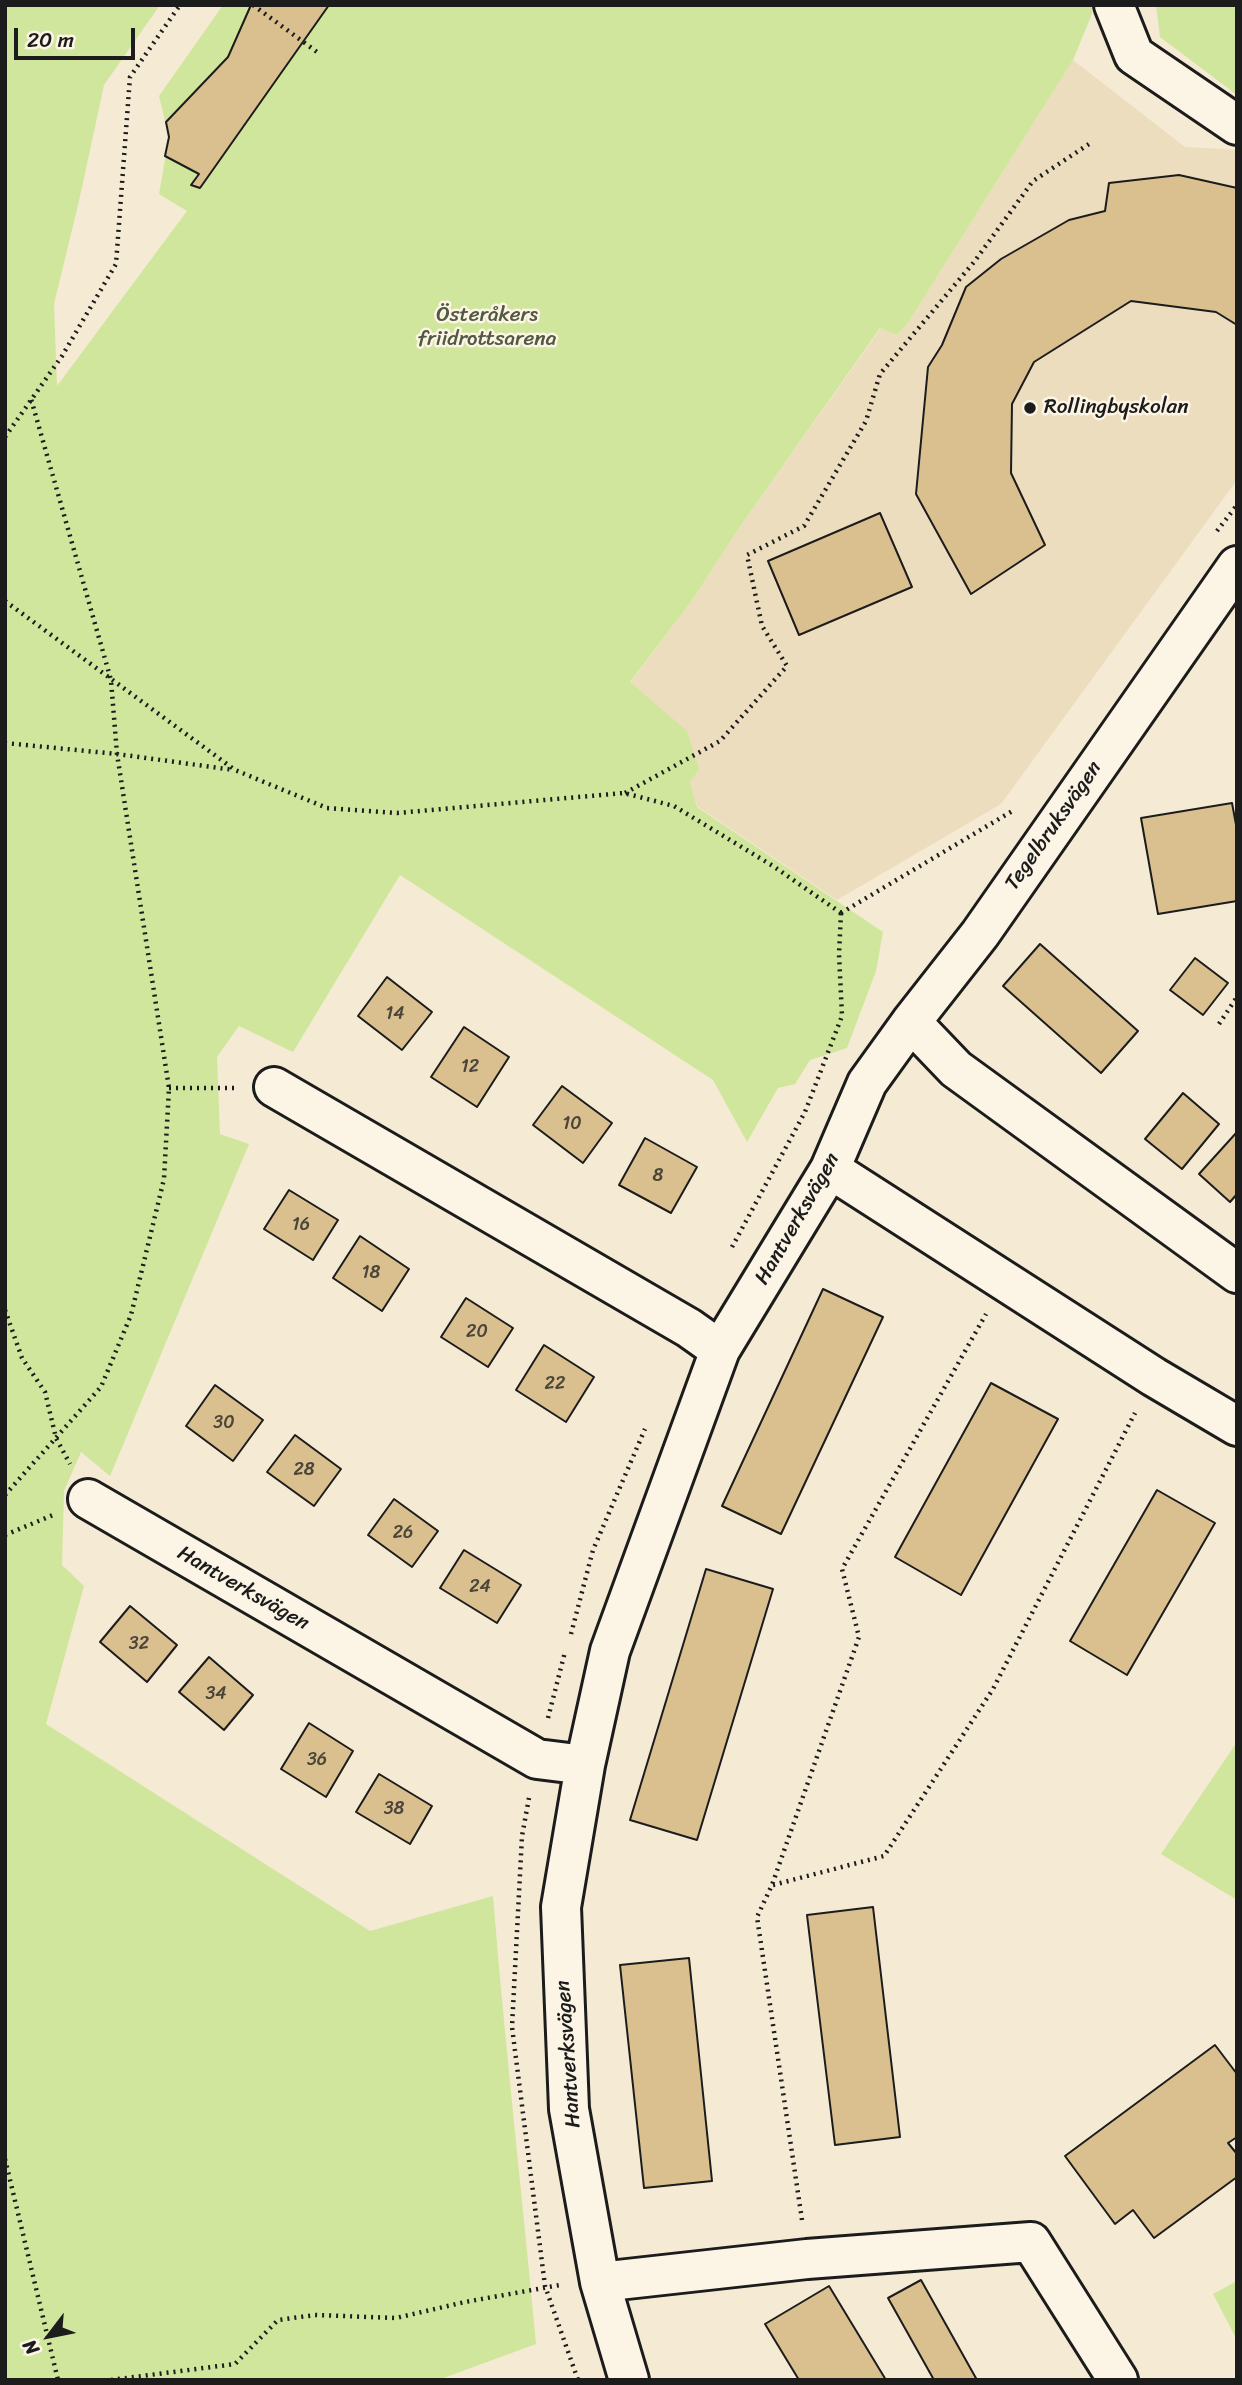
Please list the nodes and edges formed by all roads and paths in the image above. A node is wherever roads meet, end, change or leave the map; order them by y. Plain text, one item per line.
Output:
1 (180, 5) edge
2 (253, 5) edge
3 (1114, 5) edge
4 (317, 52) dead end
5 (1237, 125) edge
6 (1092, 142) dead end
7 (32, 399) junction
8 (5, 437) edge
9 (1237, 505) edge
10 (1225, 552) edge
11 (5, 601) edge
12 (111, 680) junction
13 (5, 743) edge
14 (117, 754) junction
15 (235, 770) junction
16 (624, 793) junction
17 (1021, 801) dead end
18 (841, 913) junction
19 (1237, 997) edge
20 (911, 1022) junction
21 (1219, 1024) dead end
22 (867, 1083) joint
23 (274, 1087) joint
24 (169, 1088) junction
25 (805, 1112) dead end
26 (830, 1169) junction
27 (1237, 1273) edge
28 (1004, 1281) junction
29 (5, 1310) edge
30 (720, 1350) junction
31 (1154, 1377) junction
32 (1237, 1426) edge
33 (56, 1438) junction
34 (5, 1495) edge
35 (88, 1499) junction
36 (5, 1535) edge
37 (585, 1765) junction
38 (772, 1885) junction
39 (5, 2159) edge
40 (807, 2259) junction
41 (600, 2282) junction
42 (58, 2380) edge
43 (111, 2380) edge
44 (629, 2380) edge
45 (1118, 2380) edge

1 - 7 path
2 - 4 path
3 - 5 street
6 - 16 path
7 - 8 path
7 - 12 path
9 - 10 path
10 - 20 street, Tegelbruksvägen
11 - 12 path
12 - 14 path
12 - 15 path
13 - 14 path
14 - 15 path
14 - 24 path
15 - 16 path
16 - 18 path
17 - 18 path
18 - 25 path
19 - 21 path
20 - 22 street, Tegelbruksvägen
20 - 27 street
22 - 26 street, Hantverksvägen
23 - 24 path
23 - 30 street
24 - 33 path
26 - 28 street
26 - 30 street, Hantverksvägen
28 - 31 street
28 - 38 path
29 - 33 path
30 - 37 street, Hantverksvägen
31 - 32 street
31 - 38 path
33 - 34 path
33 - 35 path
35 - 36 path
35 - 37 street, Hantverksvägen
37 - 41 street, Hantverksvägen
38 - 40 path
39 - 42 path
40 - 41 street
40 - 45 street
41 - 43 path
41 - 44 street, Hantverksvägen

